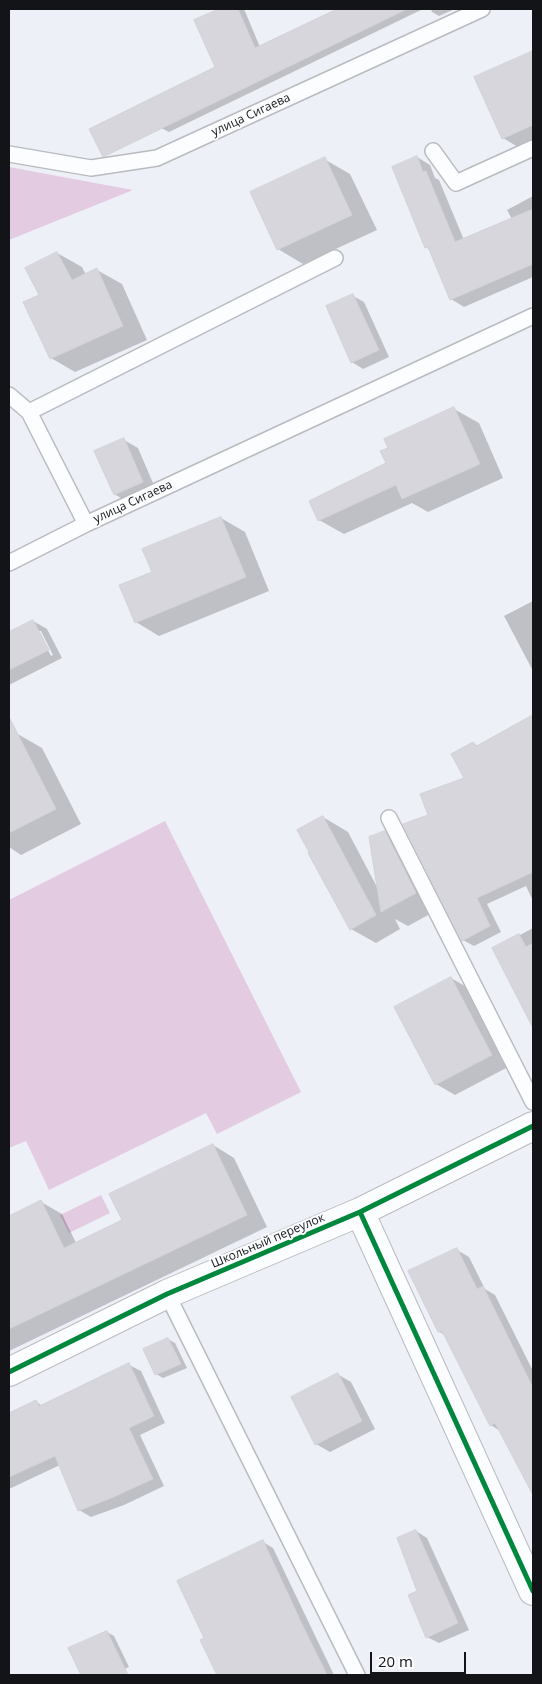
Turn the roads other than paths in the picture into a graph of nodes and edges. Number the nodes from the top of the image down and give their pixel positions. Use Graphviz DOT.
graph roads {
  1 [pos="482,9"];
  2 [pos="533,148"];
  3 [pos="433,151"];
  4 [pos="9,154"];
  5 [pos="335,258"];
  6 [pos="533,316"];
  7 [pos="9,395"];
  8 [pos="29,412"];
  9 [pos="86,524"];
  10 [pos="9,563"];
  11 [pos="389,818"];
  12 [pos="533,1102"];
  13 [pos="533,1126"];
  14 [pos="360,1212"];
  15 [pos="167,1294"];
  16 [pos="9,1372"];
  17 [pos="533,1591"];
  18 [pos="357,1675"];
  1 -- 4 [label="lane, улица Сигаева"];
  2 -- 3 [label="lane"];
  5 -- 8 [label="lane"];
  6 -- 9 [label="lane, улица Сигаева"];
  7 -- 8 [label="lane, улица Сигаева"];
  8 -- 9 [label="lane, улица Сигаева"];
  9 -- 10 [label="lane, улица Сигаева"];
  11 -- 12 [label="lane"];
  13 -- 14 [label="street, Школьный переулок"];
  14 -- 15 [label="street, Школьный переулок"];
  14 -- 17 [label="street"];
  15 -- 16 [label="street, Школьный переулок"];
  15 -- 18 [label="lane"];
}
